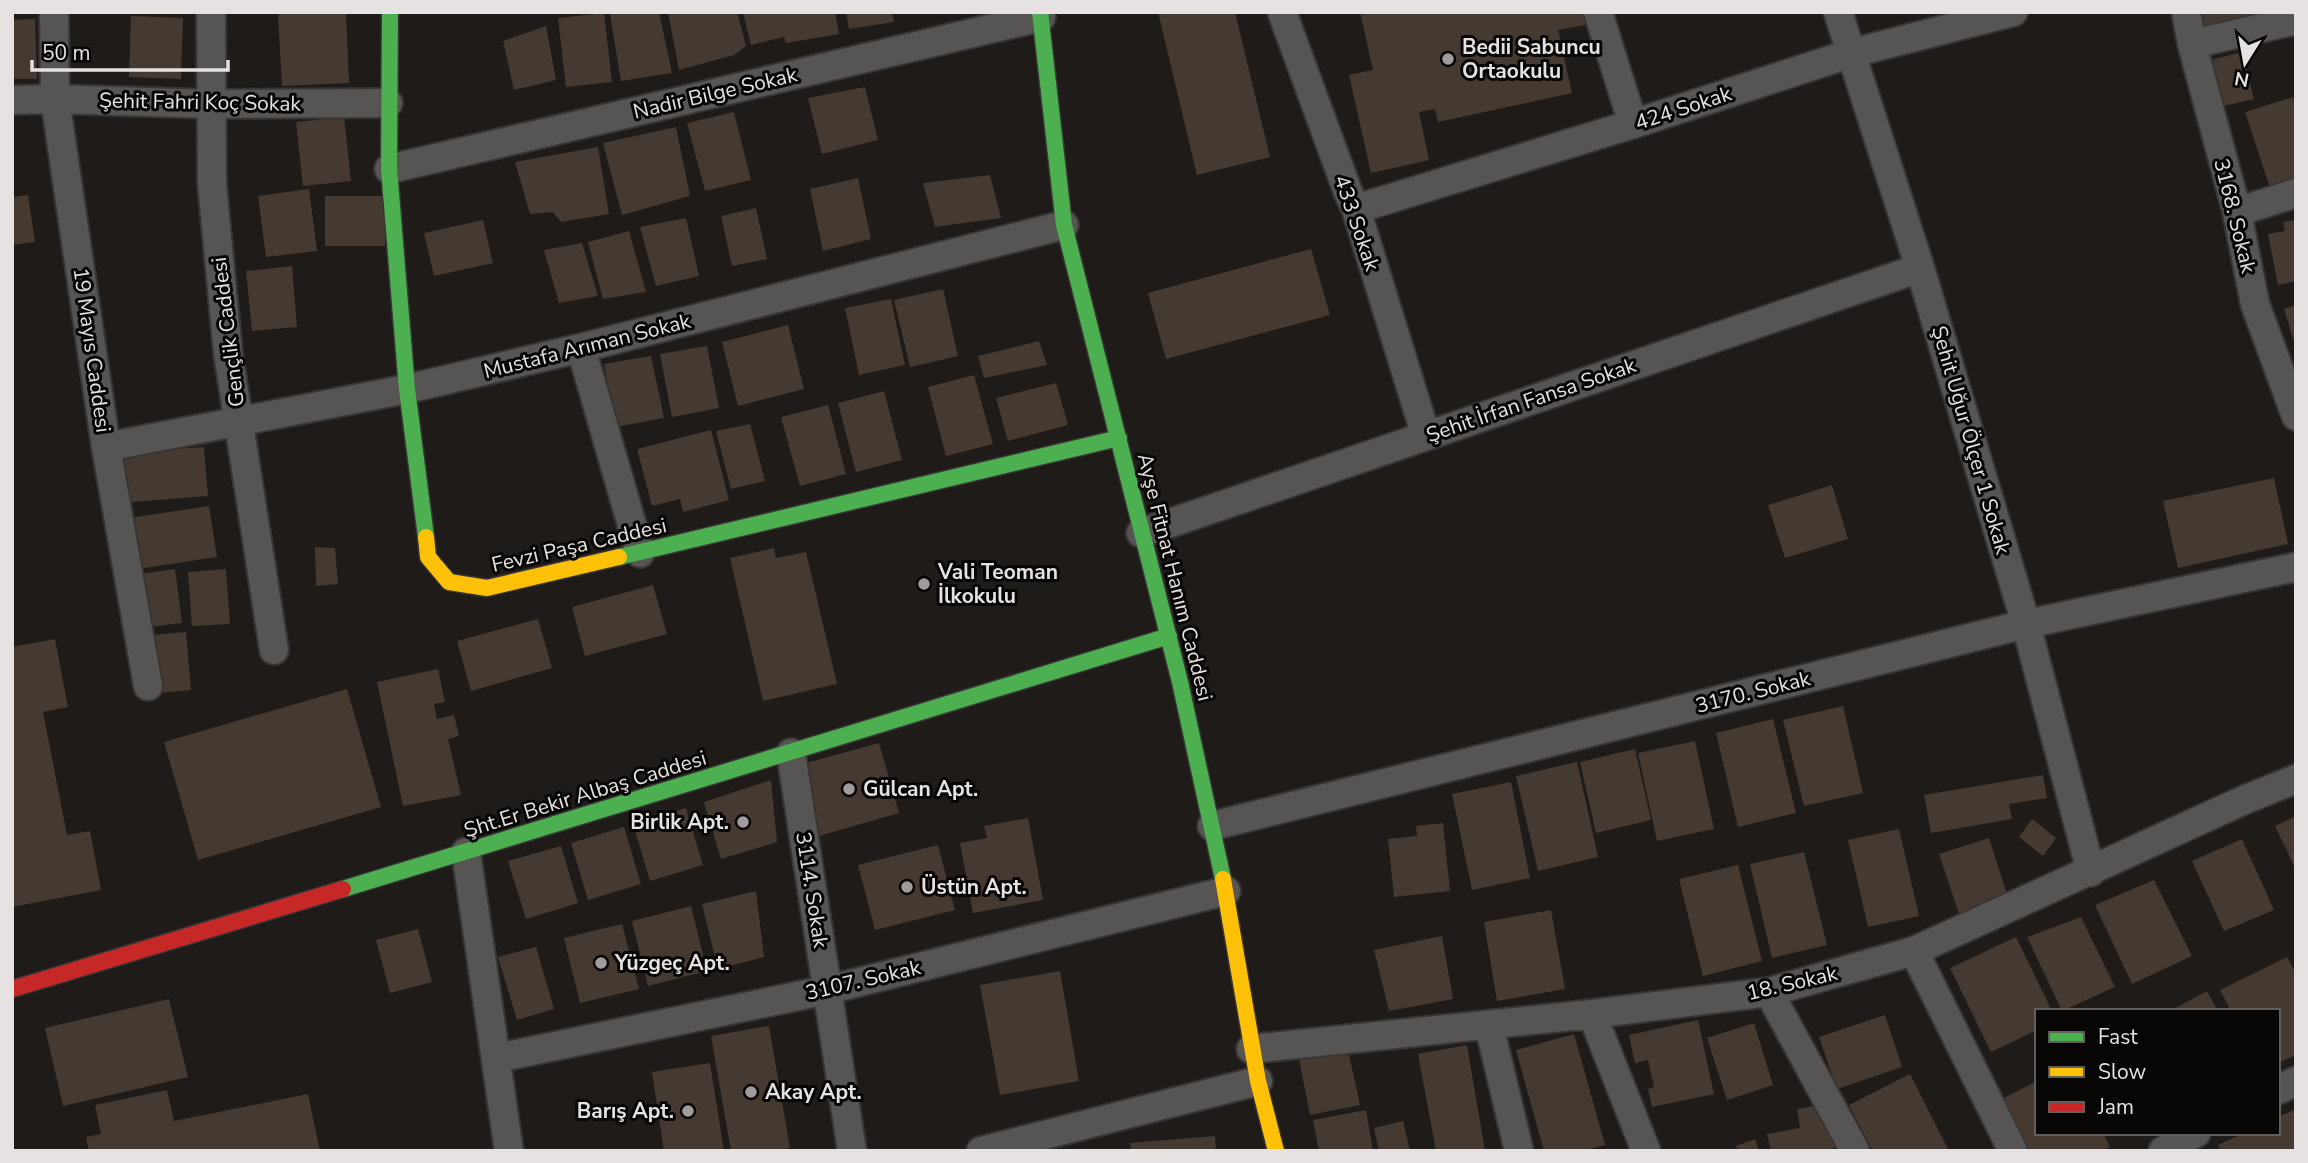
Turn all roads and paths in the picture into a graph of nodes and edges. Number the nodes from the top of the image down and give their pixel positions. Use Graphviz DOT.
graph roads {
  1 [pos="54,12"];
  2 [pos="211,12"];
  3 [pos="390,12"];
  4 [pos="1282,12"];
  5 [pos="1598,12"];
  6 [pos="1838,12"];
  7 [pos="2013,12"];
  8 [pos="2186,12"];
  9 [pos="1040,15"];
  10 [pos="2296,20"];
  11 [pos="2192,44"];
  12 [pos="1852,53"];
  13 [pos="55,99"];
  14 [pos="12,100"];
  15 [pos="388,103"];
  16 [pos="210,104"];
  17 [pos="1633,124"];
  18 [pos="389,169"];
  19 [pos="2296,193"];
  20 [pos="1356,209"];
  21 [pos="2237,212"];
  22 [pos="1064,225"];
  23 [pos="1920,268"];
  24 [pos="582,348"];
  25 [pos="407,390"];
  26 [pos="2295,413"];
  27 [pos="239,422"];
  28 [pos="1426,436"];
  29 [pos="1119,438"];
  30 [pos="106,447"];
  31 [pos="1141,533"];
  32 [pos="640,552"];
  33 [pos="2296,567"];
  34 [pos="2026,624"];
  35 [pos="1169,636"];
  36 [pos="274,650"];
  37 [pos="148,686"];
  38 [pos="791,753"];
  39 [pos="2296,779"];
  40 [pos="1212,826"];
  41 [pos="466,852"];
  42 [pos="2091,872"];
  43 [pos="1226,891"];
  44 [pos="1914,951"];
  45 [pos="12,989"];
  46 [pos="827,990"];
  47 [pos="1769,992"];
  48 [pos="1592,1014"];
  49 [pos="1489,1024"];
  50 [pos="1251,1049"];
  51 [pos="496,1058"];
  52 [pos="2296,1081"];
  53 [pos="1258,1082"];
  54 [pos="2280,1089"];
  55 [pos="2192,1135"];
  56 [pos="509,1151"];
  57 [pos="852,1151"];
  58 [pos="981,1151"];
  59 [pos="1276,1151"];
  60 [pos="1519,1151"];
  61 [pos="1646,1151"];
  62 [pos="1855,1151"];
  63 [pos="2013,1151"];
  64 [pos="2162,1151"];
  1 -- 13 [label="street, 19 Mayıs Caddesi"];
  2 -- 16 [label="street, Gençlik Caddesi"];
  3 -- 15 [label="street, Fevzi Paşa Caddesi"];
  4 -- 20 [label="street, 433 Sokak"];
  5 -- 17 [label="street"];
  6 -- 12 [label="street, Şehit Uğur Ölçer 1 Sokak"];
  7 -- 12 [label="street, 424 Sokak"];
  8 -- 11 [label="street, 3168. Sokak"];
  9 -- 18 [label="street, Nadir Bilge Sokak"];
  9 -- 22 [label="street, Ayşe Fitnat Hanım Caddesi"];
  10 -- 11 [label="street"];
  11 -- 21 [label="street, 3168. Sokak"];
  12 -- 17 [label="street, 424 Sokak"];
  12 -- 23 [label="street, Şehit Uğur Ölçer 1 Sokak"];
  13 -- 14 [label="street, Şehit Fahri Koç Sokak"];
  13 -- 16 [label="street, Şehit Fahri Koç Sokak"];
  13 -- 30 [label="street, 19 Mayıs Caddesi"];
  15 -- 16 [label="street, Şehit Fahri Koç Sokak"];
  15 -- 18 [label="street, Fevzi Paşa Caddesi"];
  16 -- 27 [label="street, Gençlik Caddesi"];
  17 -- 20 [label="street, 424 Sokak"];
  18 -- 25 [label="street, Fevzi Paşa Caddesi"];
  19 -- 21 [label="street"];
  20 -- 28 [label="street, 433 Sokak"];
  21 -- 26 [label="street, 3168. Sokak"];
  22 -- 24 [label="street, Mustafa Arıman Sokak"];
  22 -- 29 [label="street, Ayşe Fitnat Hanım Caddesi"];
  23 -- 28 [label="street, Şehit İrfan Fansa Sokak"];
  23 -- 34 [label="street, Şehit Uğur Ölçer 1 Sokak"];
  24 -- 25 [label="street, Mustafa Arıman Sokak"];
  24 -- 32 [label="street"];
  25 -- 27 [label="street, Mustafa Arıman Sokak"];
  25 -- 32 [label="street, Fevzi Paşa Caddesi"];
  27 -- 30 [label="street, Mustafa Arıman Sokak"];
  27 -- 36 [label="street, Gençlik Caddesi"];
  28 -- 31 [label="street, Şehit İrfan Fansa Sokak"];
  29 -- 31 [label="street, Ayşe Fitnat Hanım Caddesi"];
  29 -- 32 [label="street, Fevzi Paşa Caddesi"];
  30 -- 37 [label="street, 19 Mayıs Caddesi"];
  31 -- 35 [label="street, Ayşe Fitnat Hanım Caddesi"];
  33 -- 34 [label="street, 3170. Sokak"];
  34 -- 40 [label="street, 3170. Sokak"];
  34 -- 42 [label="street, Şehit Uğur Ölçer 1 Sokak"];
  35 -- 38 [label="street, Şht.Er Bekir Albaş Caddesi"];
  35 -- 40 [label="street, Ayşe Fitnat Hanım Caddesi"];
  38 -- 41 [label="street, Şht.Er Bekir Albaş Caddesi"];
  38 -- 46 [label="street, 3114. Sokak"];
  39 -- 42 [label="street, 18. Sokak"];
  40 -- 43 [label="street, Ayşe Fitnat Hanım Caddesi"];
  41 -- 45 [label="street, Şht.Er Bekir Albaş Caddesi"];
  41 -- 51 [label="street"];
  42 -- 44 [label="street, 18. Sokak"];
  43 -- 46 [label="street, 3107. Sokak"];
  43 -- 50 [label="street, Ayşe Fitnat Hanım Caddesi"];
  44 -- 47 [label="street, 18. Sokak"];
  44 -- 63 [label="street"];
  46 -- 51 [label="street, 3107. Sokak"];
  46 -- 57 [label="street, 3114. Sokak"];
  47 -- 48 [label="street, 18. Sokak"];
  47 -- 62 [label="street"];
  48 -- 49 [label="street, 18. Sokak"];
  48 -- 61 [label="street"];
  49 -- 50 [label="street, 18. Sokak"];
  49 -- 60 [label="street"];
  50 -- 53 [label="street, Ayşe Fitnat Hanım Caddesi"];
  51 -- 56 [label="street"];
  52 -- 54 [label="street"];
  53 -- 58 [label="street"];
  53 -- 59 [label="street, Ayşe Fitnat Hanım Caddesi"];
  55 -- 64 [label="street"];
}
